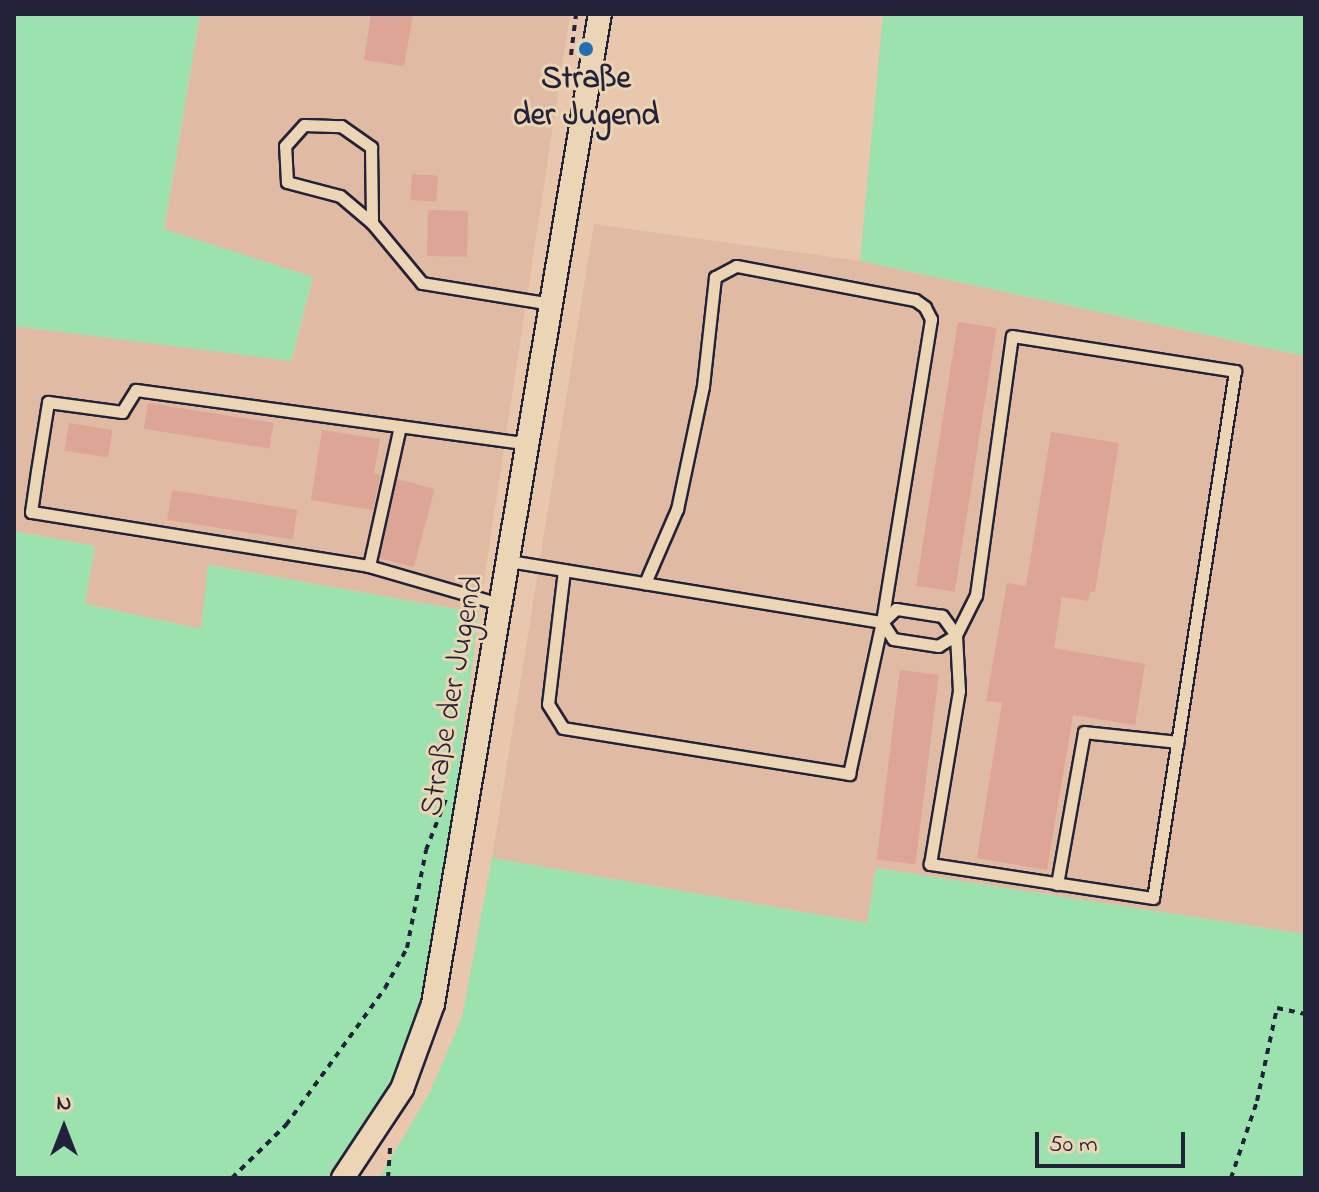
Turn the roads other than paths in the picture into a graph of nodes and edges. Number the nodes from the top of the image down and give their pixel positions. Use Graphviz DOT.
graph roads {
  1 [pos="600,14"];
  2 [pos="372,223"];
  3 [pos="552,304"];
  4 [pos="400,426"];
  5 [pos="528,444"];
  6 [pos="509,561"];
  7 [pos="369,566"];
  8 [pos="564,570"];
  9 [pos="645,583"];
  10 [pos="503,605"];
  11 [pos="882,622"];
  12 [pos="956,635"];
  13 [pos="1177,742"];
  14 [pos="1057,884"];
  15 [pos="343,1178"];
  1 -- 3 [label="street, Straße der Jugend"];
  2 -- 2 [label="lane"];
  2 -- 3 [label="lane"];
  3 -- 5 [label="street, Straße der Jugend"];
  4 -- 5 [label="lane"];
  4 -- 7 [label="lane"];
  4 -- 7 [label="lane"];
  5 -- 6 [label="street, Straße der Jugend"];
  6 -- 8 [label="lane"];
  6 -- 10 [label="street, Straße der Jugend"];
  7 -- 10 [label="lane"];
  8 -- 9 [label="lane"];
  8 -- 11 [label="lane"];
  9 -- 11 [label="lane"];
  9 -- 11 [label="lane"];
  10 -- 15 [label="street, Straße der Jugend"];
  11 -- 12 [label="lane"];
  11 -- 12 [label="lane"];
  12 -- 13 [label="lane"];
  12 -- 14 [label="lane"];
  13 -- 14 [label="lane"];
  13 -- 14 [label="lane"];
}
